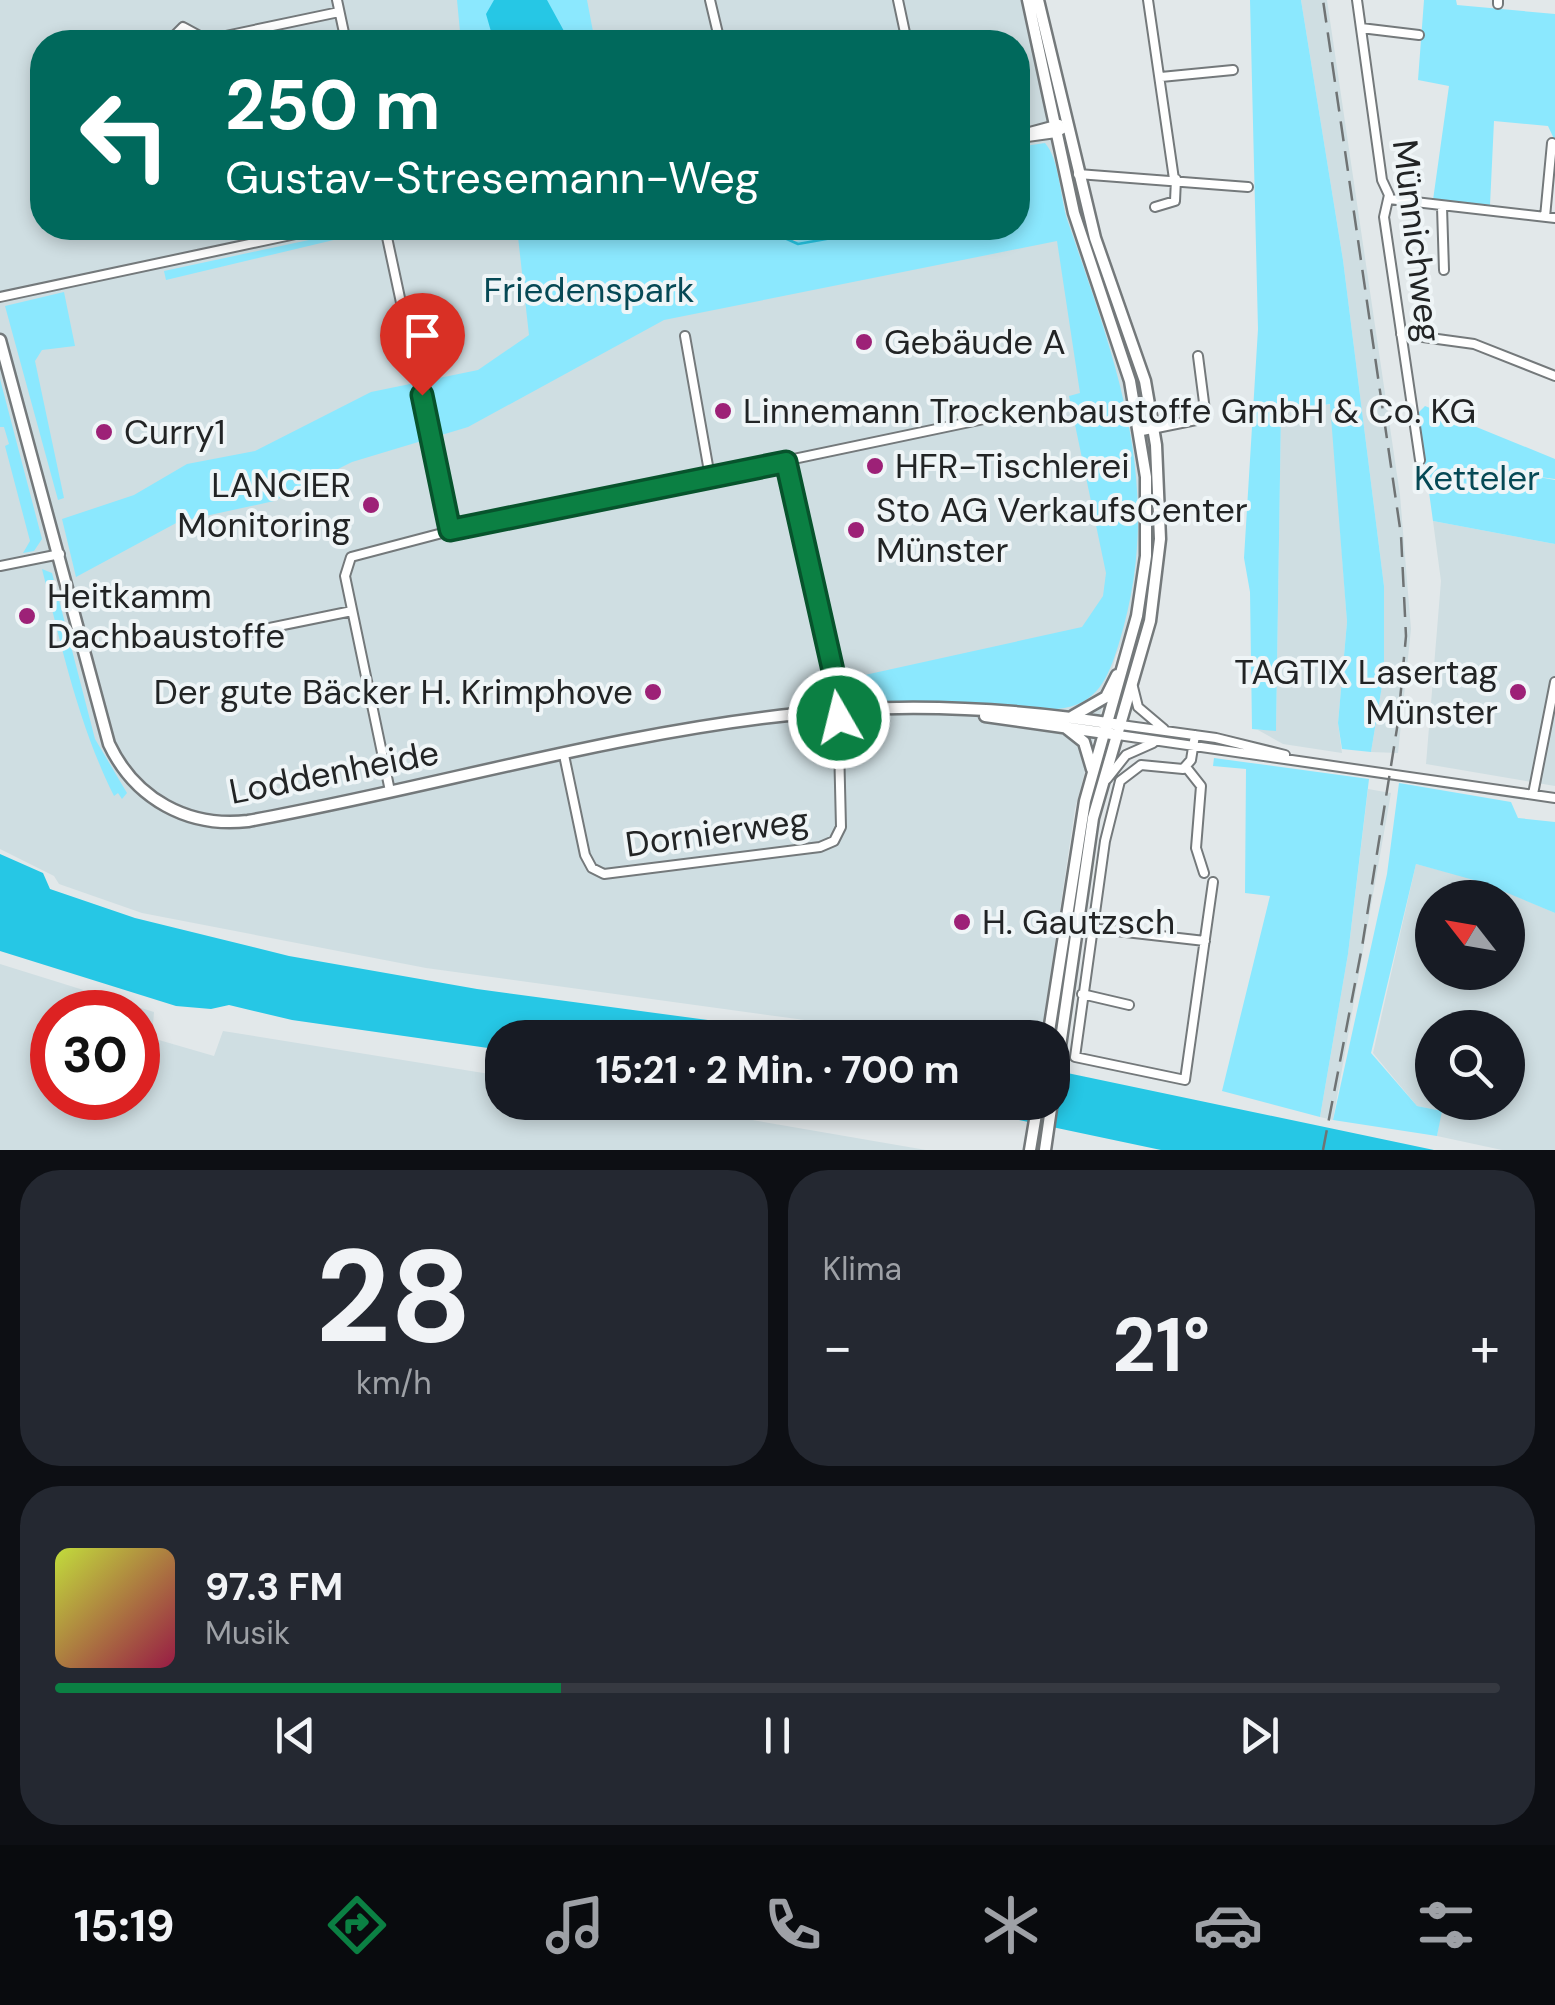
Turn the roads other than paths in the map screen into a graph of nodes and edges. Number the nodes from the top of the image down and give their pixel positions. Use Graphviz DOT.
graph roads {
  1 [pos="337,0"];
  2 [pos="710,0"];
  3 [pos="898,0"];
  4 [pos="1028,0"];
  5 [pos="1038,0"];
  6 [pos="1148,0"];
  7 [pos="1356,0"];
  8 [pos="340,12"];
  9 [pos="1361,28"];
  10 [pos="254,30"];
  11 [pos="344,30"];
  12 [pos="717,30"];
  13 [pos="904,30"];
  14 [pos="1419,36"];
  15 [pos="1233,70"];
  16 [pos="1161,77"];
  17 [pos="1068,126"];
  18 [pos="1055,128"];
  19 [pos="1030,133"];
  20 [pos="1552,143"];
  21 [pos="1078,174"];
  22 [pos="1175,179"];
  23 [pos="1248,187"];
  24 [pos="1388,200"];
  25 [pos="1155,207"];
  26 [pos="1442,207"];
  27 [pos="1544,217"];
  28 [pos="1555,218"];
  29 [pos="268,240"];
  30 [pos="388,240"];
  31 [pos="1444,270"];
  32 [pos="0,298"];
  33 [pos="1401,334"];
  34 [pos="685,336"];
  35 [pos="0,340"];
  36 [pos="1198,356"];
  37 [pos="1555,376"];
  38 [pos="1024,420"];
  39 [pos="1148,430"];
  40 [pos="1420,460"];
  41 [pos="786,462"];
  42 [pos="710,477"];
  43 [pos="450,530"];
  44 [pos="60,554"];
  45 [pos="0,566"];
  46 [pos="352,611"];
  47 [pos="210,640"];
  48 [pos="1132,640"];
  49 [pos="1134,682"];
  50 [pos="1555,682"];
  51 [pos="838,710"];
  52 [pos="1066,722"];
  53 [pos="1113,729"];
  54 [pos="1168,732"];
  55 [pos="1196,735"];
  56 [pos="1162,742"];
  57 [pos="1194,746"];
  58 [pos="564,755"];
  59 [pos="1289,757"];
  60 [pos="1186,767"];
  61 [pos="1091,780"];
  62 [pos="390,791"];
  63 [pos="1100,792"];
  64 [pos="1534,794"];
  65 [pos="1555,798"];
  66 [pos="1204,873"];
  67 [pos="1214,882"];
  68 [pos="1090,928"];
  69 [pos="1205,941"];
  70 [pos="1082,994"];
  71 [pos="1130,1005"];
  72 [pos="1051,1020"];
  73 [pos="1035,1120"];
  74 [pos="1030,1150"];
  75 [pos="1045,1150"];
  1 -- 8 [label="street"];
  2 -- 12 [label="street"];
  3 -- 13 [label="street"];
  4 -- 18 [label="main road"];
  5 -- 17 [label="main road"];
  6 -- 16 [label="street"];
  7 -- 9 [label="street, Münnichweg"];
  8 -- 10 [label="street"];
  8 -- 11 [label="street"];
  9 -- 14 [label="street"];
  9 -- 24 [label="street, Münnichweg"];
  15 -- 16 [label="street"];
  16 -- 22 [label="street"];
  17 -- 18 [label="street"];
  17 -- 21 [label="main road"];
  18 -- 19 [label="street"];
  18 -- 39 [label="main road"];
  20 -- 27 [label="street"];
  21 -- 22 [label="street"];
  21 -- 39 [label="main road"];
  22 -- 23 [label="street"];
  22 -- 25 [label="street"];
  24 -- 26 [label="street"];
  24 -- 33 [label="street, Münnichweg"];
  26 -- 27 [label="street"];
  26 -- 31 [label="street"];
  27 -- 28 [label="street"];
  29 -- 32 [label="street"];
  30 -- 43 [label="street"];
  33 -- 37 [label="street"];
  33 -- 40 [label="street, Münnichweg"];
  34 -- 42 [label="street"];
  35 -- 44 [label="main road, Loddenheide"];
  36 -- 39 [label="street"];
  38 -- 41 [label="street"];
  39 -- 48 [label="main road"];
  39 -- 49 [label="main road"];
  41 -- 42 [label="street"];
  41 -- 51 [label="street"];
  42 -- 43 [label="street"];
  43 -- 46 [label="street"];
  44 -- 45 [label="street"];
  44 -- 62 [label="main road, Loddenheide"];
  46 -- 47 [label="street"];
  46 -- 62 [label="street"];
  48 -- 52 [label="main road"];
  48 -- 53 [label="main road"];
  49 -- 53 [label="main road"];
  49 -- 54 [label="street"];
  50 -- 64 [label="street"];
  51 -- 52 [label="main road, Loddenheide"];
  51 -- 58 [label="main road, Loddenheide"];
  51 -- 58 [label="street, Dornierweg"];
  52 -- 53 [label="main road, Loddenheide"];
  52 -- 61 [label="main road"];
  53 -- 54 [label="street"];
  53 -- 56 [label="street"];
  53 -- 61 [label="main road"];
  53 -- 63 [label="main road"];
  54 -- 55 [label="street"];
  55 -- 57 [label="street"];
  55 -- 59 [label="street"];
  56 -- 57 [label="street"];
  56 -- 63 [label="street"];
  57 -- 59 [label="street"];
  57 -- 60 [label="street"];
  58 -- 62 [label="main road, Loddenheide"];
  59 -- 64 [label="street"];
  60 -- 66 [label="street"];
  60 -- 68 [label="street"];
  61 -- 72 [label="main road"];
  63 -- 75 [label="main road"];
  64 -- 65 [label="street"];
  67 -- 69 [label="street"];
  68 -- 69 [label="street"];
  68 -- 70 [label="street"];
  69 -- 70 [label="street"];
  70 -- 71 [label="street"];
  73 -- 74 [label="main road"];
}
